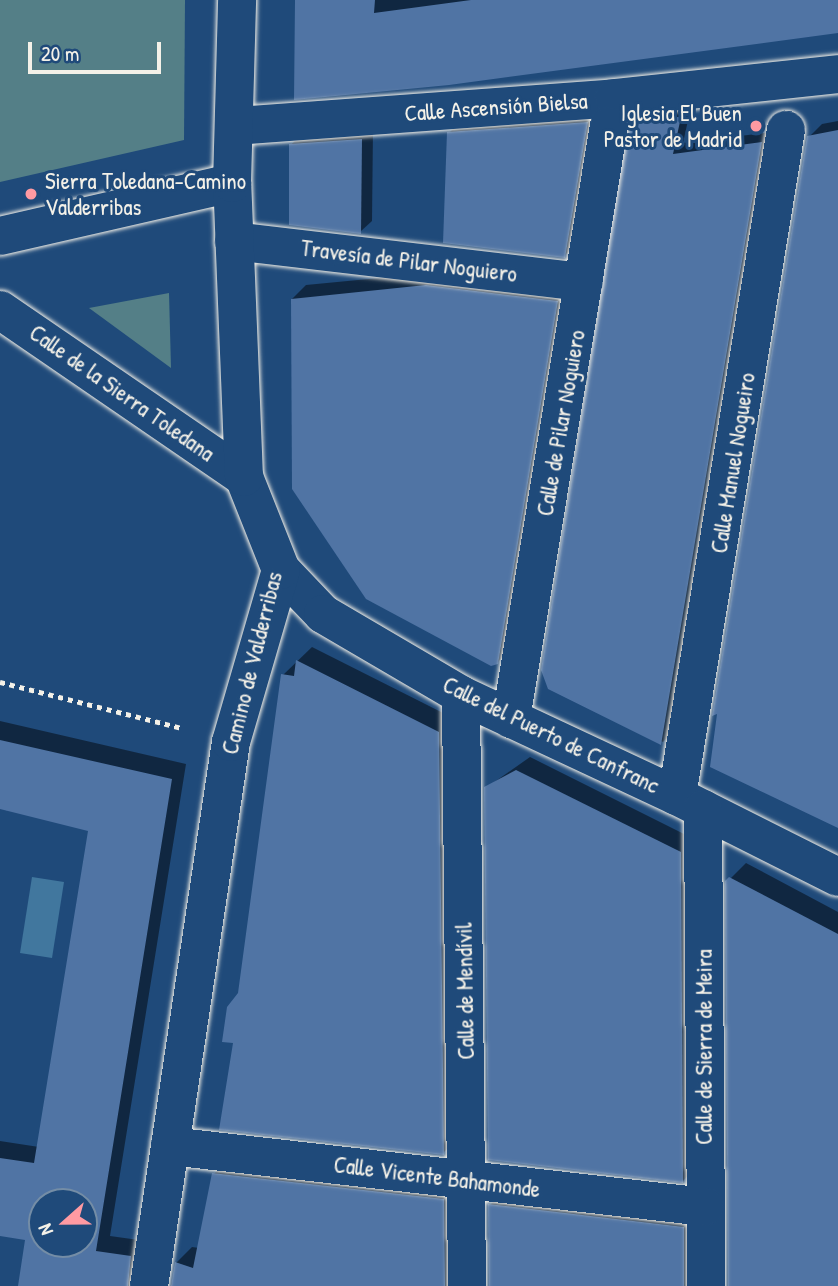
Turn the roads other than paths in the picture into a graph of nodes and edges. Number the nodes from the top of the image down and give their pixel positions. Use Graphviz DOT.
graph roads {
  1 [pos="237,0"];
  2 [pos="838,74"];
  3 [pos="236,126"];
  4 [pos="609,126"];
  5 [pos="786,130"];
  6 [pos="232,183"];
  7 [pos="0,236"];
  8 [pos="233,241"];
  9 [pos="584,282"];
  10 [pos="0,310"];
  11 [pos="244,477"];
  12 [pos="281,570"];
  13 [pos="461,695"];
  14 [pos="511,719"];
  15 [pos="690,802"];
  16 [pos="838,877"];
  17 [pos="170,1146"];
  18 [pos="468,1181"];
  19 [pos="705,1207"];
  20 [pos="149,1286"];
  21 [pos="467,1286"];
  22 [pos="706,1286"];
  1 -- 3 [label="street, Camino de Valderribas"];
  2 -- 3 [label="street, Calle Ascensión Bielsa"];
  3 -- 6 [label="street, Camino de Valderribas"];
  4 -- 9 [label="street, Calle de Pilar Noguiero"];
  5 -- 15 [label="street, Calle Manuel Nogueiro"];
  6 -- 7 [label="street"];
  6 -- 8 [label="street, Camino de Valderribas"];
  8 -- 9 [label="street, Travesía de Pilar Noguiero"];
  8 -- 11 [label="street, Camino de Valderribas"];
  9 -- 14 [label="street, Calle de Pilar Noguiero"];
  10 -- 11 [label="street, Calle de la Sierra Toledana"];
  11 -- 12 [label="street, Camino de Valderribas"];
  12 -- 13 [label="street, Calle del Puerto de Canfranc"];
  12 -- 17 [label="street, Camino de Valderribas"];
  13 -- 14 [label="street, Calle del Puerto de Canfranc"];
  13 -- 18 [label="street, Calle de Mendívil"];
  14 -- 15 [label="street, Calle del Puerto de Canfranc"];
  15 -- 16 [label="street, Calle del Puerto de Canfranc"];
  15 -- 19 [label="street, Calle de Sierra de Meira"];
  17 -- 18 [label="street, Calle Vicente Bahamonde"];
  17 -- 20 [label="street, Camino de Valderribas"];
  18 -- 19 [label="street, Calle Vicente Bahamonde"];
  18 -- 21 [label="street, Calle de Mendívil"];
  19 -- 22 [label="street, Calle de Sierra de Meira"];
}
